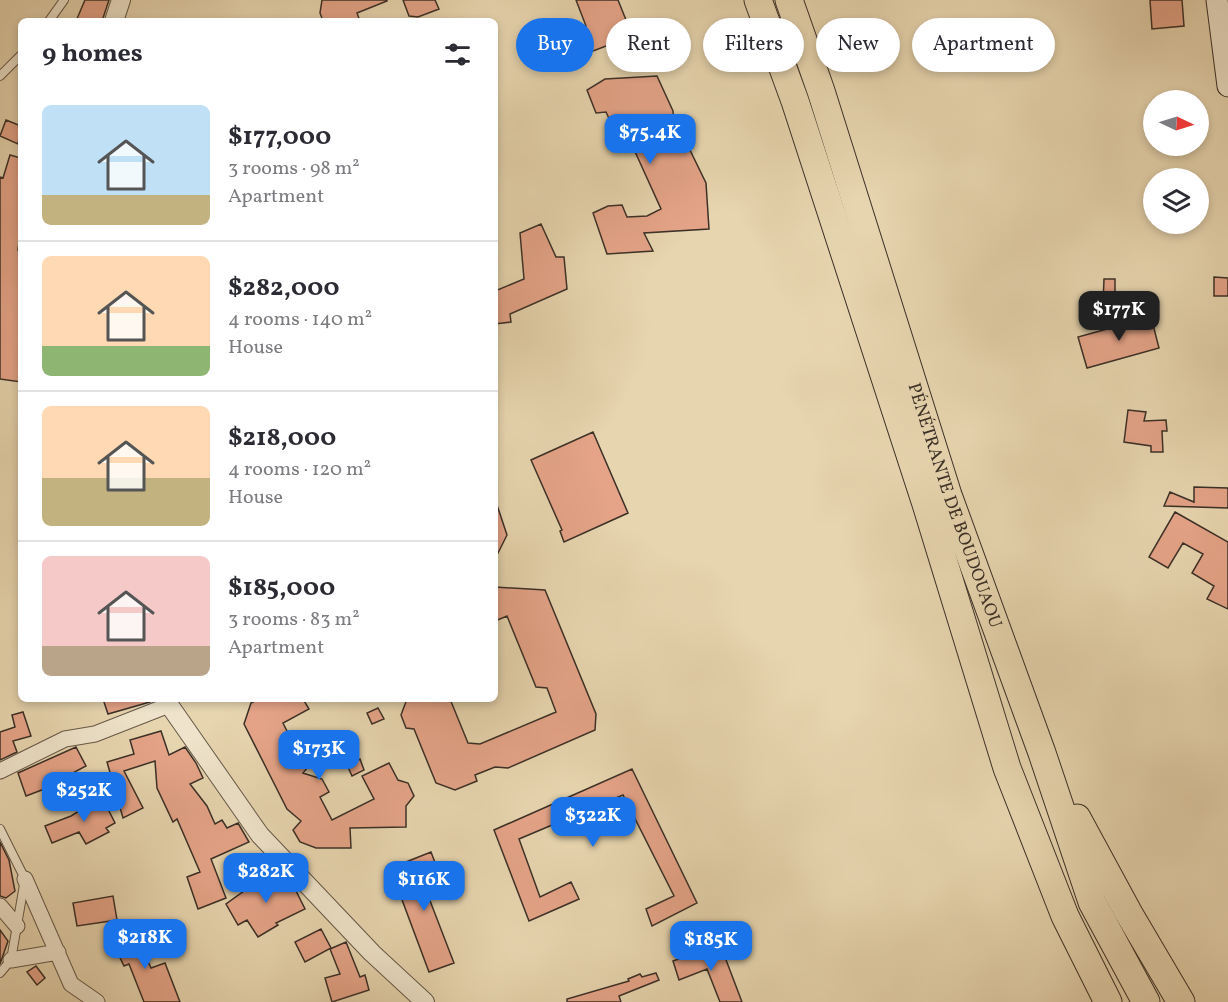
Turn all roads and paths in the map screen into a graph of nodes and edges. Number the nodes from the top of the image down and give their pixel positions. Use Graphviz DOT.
graph roads {
  1 [pos="64,0"];
  2 [pos="121,0"];
  3 [pos="758,0"];
  4 [pos="789,0"];
  5 [pos="1217,0"];
  6 [pos="51,18"];
  7 [pos="115,18"];
  8 [pos="18,58"];
  9 [pos="0,76"];
  10 [pos="1228,86"];
  11 [pos="854,244"];
  12 [pos="167,702"];
  13 [pos="1042,753"];
  14 [pos="0,771"];
  15 [pos="0,829"];
  16 [pos="26,879"];
  17 [pos="0,906"];
  18 [pos="17,926"];
  19 [pos="58,952"];
  20 [pos="11,960"];
  21 [pos="0,973"];
  22 [pos="1107,999"];
  23 [pos="97,1002"];
  24 [pos="425,1002"];
  25 [pos="1146,1002"];
  26 [pos="1181,1002"];
  1 -- 6 [label="lane"];
  2 -- 7 [label="street"];
  3 -- 11 [label="highway, PÉNÉTRANTE DE BOUDOUAOU"];
  4 -- 11 [label="highway, PÉNÉTRANTE DE BOUDOUAOU"];
  5 -- 10 [label="main road"];
  8 -- 9 [label="lane"];
  11 -- 13 [label="highway, PÉNÉTRANTE DE BOUDOUAOU"];
  11 -- 22 [label="highway, PÉNÉTRANTE DE BOUDOUAOU"];
  12 -- 14 [label="street"];
  12 -- 24 [label="street"];
  13 -- 25 [label="highway, PÉNÉTRANTE DE BOUDOUAOU"];
  13 -- 26 [label="highway"];
  15 -- 16 [label="lane"];
  16 -- 18 [label="lane"];
  16 -- 19 [label="street"];
  17 -- 18 [label="street"];
  18 -- 20 [label="lane"];
  19 -- 20 [label="street"];
  19 -- 23 [label="street"];
  20 -- 21 [label="lane"];
}
